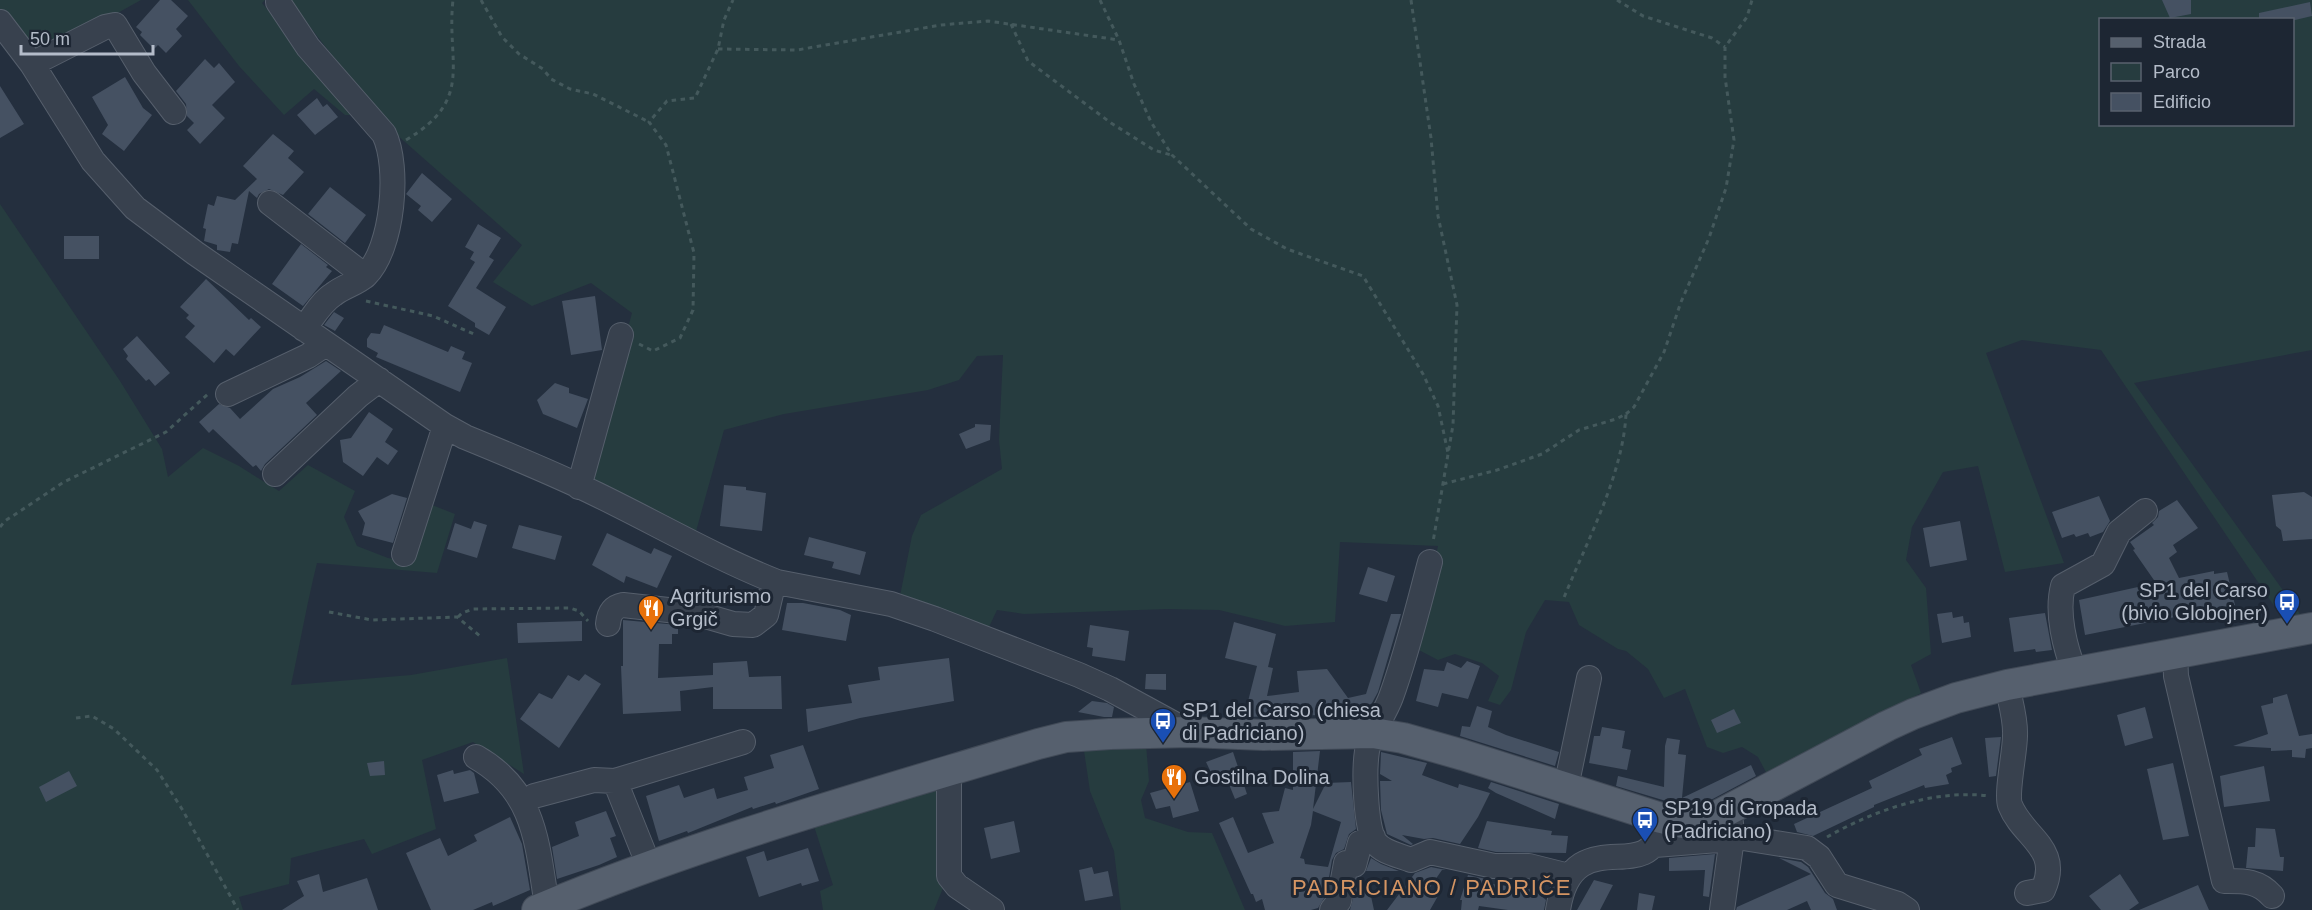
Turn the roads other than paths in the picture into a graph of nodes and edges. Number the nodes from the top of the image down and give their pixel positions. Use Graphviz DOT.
graph roads {
  1 [pos="278,2"];
  2 [pos="0,22"];
  3 [pos="32,64"];
  4 [pos="174,112"];
  5 [pos="270,203"];
  6 [pos="365,276"];
  7 [pos="304,329"];
  8 [pos="621,335"];
  9 [pos="326,344"];
  10 [pos="379,380"];
  11 [pos="220,393"];
  12 [pos="445,426"];
  13 [pos="275,474"];
  14 [pos="579,486"];
  15 [pos="2145,512"];
  16 [pos="404,554"];
  17 [pos="1430,561"];
  18 [pos="774,581"];
  19 [pos="599,623"];
  20 [pos="745,626"];
  21 [pos="2312,628"];
  22 [pos="719,632"];
  23 [pos="2175,653"];
  24 [pos="2075,673"];
  25 [pos="1589,678"];
  26 [pos="2007,685"];
  27 [pos="1189,732"];
  28 [pos="1373,732"];
  29 [pos="743,742"];
  30 [pos="476,757"];
  31 [pos="949,771"];
  32 [pos="615,781"];
  33 [pos="1566,788"];
  34 [pos="534,796"];
  35 [pos="1731,824"];
  36 [pos="1658,832"];
  37 [pos="1373,837"];
  38 [pos="650,866"];
  39 [pos="1569,876"];
  40 [pos="2027,893"];
  41 [pos="2272,896"];
  42 [pos="542,908"];
  43 [pos="992,910"];
  44 [pos="1332,910"];
  45 [pos="1558,910"];
  46 [pos="1722,910"];
  47 [pos="1907,910"];
  1 -- 6 [label="street"];
  2 -- 3 [label="street"];
  3 -- 4 [label="street"];
  3 -- 7 [label="street"];
  5 -- 6 [label="street"];
  6 -- 7 [label="street"];
  7 -- 9 [label="street"];
  8 -- 14 [label="street"];
  9 -- 10 [label="street"];
  9 -- 11 [label="street"];
  10 -- 12 [label="street"];
  10 -- 13 [label="street"];
  12 -- 14 [label="street"];
  12 -- 16 [label="street"];
  14 -- 18 [label="street"];
  15 -- 24 [label="street"];
  17 -- 28 [label="street"];
  18 -- 20 [label="street"];
  18 -- 27 [label="street"];
  19 -- 20 [label="street"];
  20 -- 22 [label="street"];
  21 -- 23 [label="main road"];
  23 -- 24 [label="main road"];
  23 -- 41 [label="street"];
  24 -- 26 [label="main road"];
  25 -- 33 [label="street"];
  26 -- 35 [label="main road"];
  26 -- 40 [label="street"];
  27 -- 28 [label="main road"];
  27 -- 31 [label="main road"];
  28 -- 33 [label="main road"];
  28 -- 37 [label="street"];
  29 -- 32 [label="street"];
  30 -- 42 [label="street"];
  31 -- 38 [label="main road"];
  31 -- 43 [label="street"];
  32 -- 34 [label="street"];
  32 -- 38 [label="street"];
  33 -- 36 [label="main road"];
  35 -- 36 [label="main road"];
  35 -- 46 [label="street"];
  35 -- 47 [label="street"];
  36 -- 39 [label="street"];
  37 -- 39 [label="street"];
  37 -- 44 [label="street"];
  38 -- 42 [label="main road"];
  39 -- 45 [label="street"];
}
